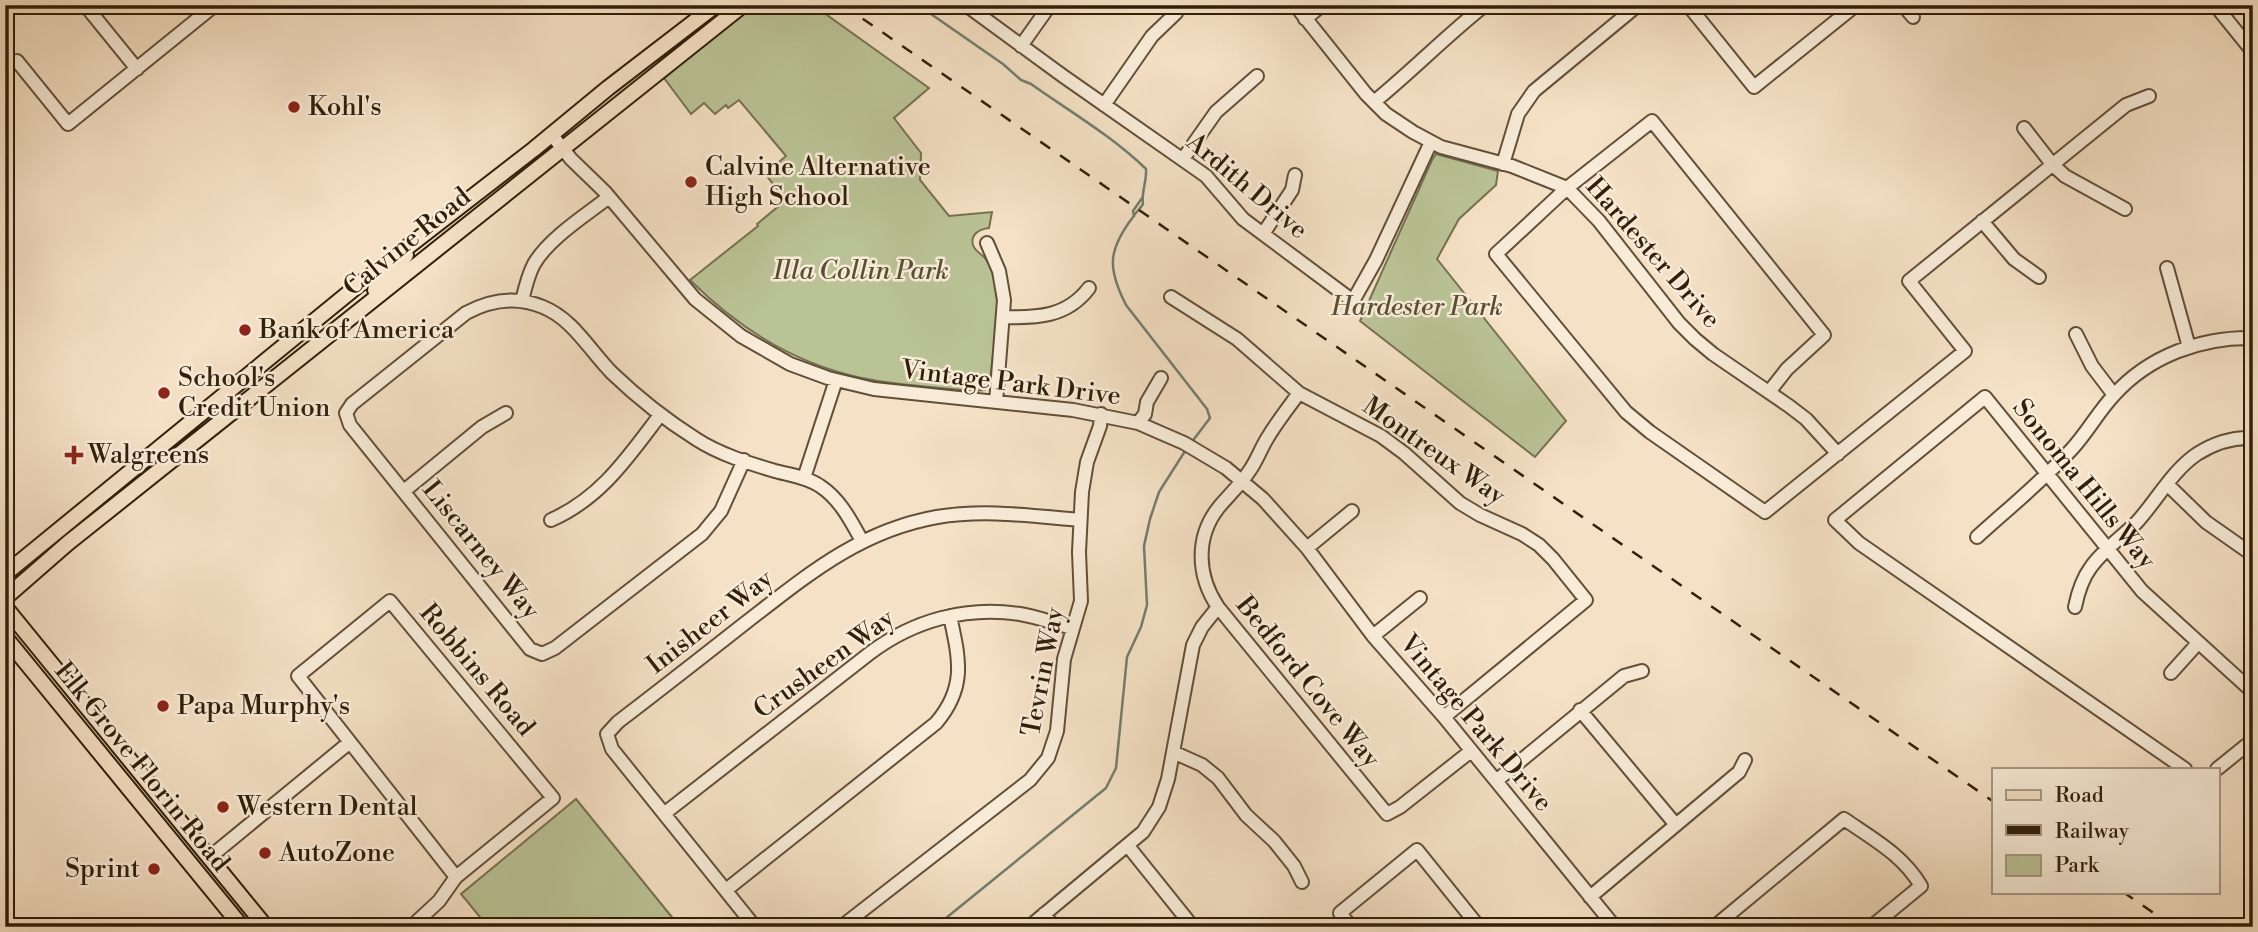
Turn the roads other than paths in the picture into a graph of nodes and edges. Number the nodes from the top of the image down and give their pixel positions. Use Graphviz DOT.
graph roads {
  1 [pos="85,5"];
  2 [pos="215,5"];
  3 [pos="716,5"];
  4 [pos="743,5"];
  5 [pos="966,5"];
  6 [pos="1050,5"];
  7 [pos="1170,5"];
  8 [pos="1294,5"];
  9 [pos="1322,5"];
  10 [pos="1485,5"];
  11 [pos="1638,5"];
  12 [pos="1688,5"];
  13 [pos="1856,5"];
  14 [pos="1903,5"];
  15 [pos="2215,5"];
  16 [pos="1913,17"];
  17 [pos="1306,19"];
  18 [pos="1021,46"];
  19 [pos="2253,52"];
  20 [pos="17,61"];
  21 [pos="137,69"];
  22 [pos="1257,76"];
  23 [pos="2149,96"];
  24 [pos="1374,102"];
  25 [pos="1104,104"];
  26 [pos="2024,128"];
  27 [pos="551,134"];
  28 [pos="1431,142"];
  29 [pos="563,149"];
  30 [pos="1183,159"];
  31 [pos="1503,164"];
  32 [pos="2052,164"];
  33 [pos="1295,175"];
  34 [pos="1567,188"];
  35 [pos="609,197"];
  36 [pos="2125,209"];
  37 [pos="1982,221"];
  38 [pos="1263,234"];
  39 [pos="413,242"];
  40 [pos="987,243"];
  41 [pos="2167,268"];
  42 [pos="2039,277"];
  43 [pos="356,287"];
  44 [pos="1089,288"];
  45 [pos="1171,297"];
  46 [pos="372,301"];
  47 [pos="522,301"];
  48 [pos="1004,317"];
  49 [pos="2076,334"];
  50 [pos="2253,338"];
  51 [pos="322,341"];
  52 [pos="2189,347"];
  53 [pos="1161,378"];
  54 [pos="836,380"];
  55 [pos="232,389"];
  56 [pos="1769,392"];
  57 [pos="1299,393"];
  58 [pos="2114,395"];
  59 [pos="996,402"];
  60 [pos="506,413"];
  61 [pos="1101,414"];
  62 [pos="660,415"];
  63 [pos="1138,423"];
  64 [pos="2253,438"];
  65 [pos="193,444"];
  66 [pos="1838,454"];
  67 [pos="744,460"];
  68 [pos="2046,474"];
  69 [pos="804,478"];
  70 [pos="1243,481"];
  71 [pos="2168,485"];
  72 [pos="404,491"];
  73 [pos="1352,511"];
  74 [pos="551,520"];
  75 [pos="1080,520"];
  76 [pos="1977,537"];
  77 [pos="862,541"];
  78 [pos="1307,548"];
  79 [pos="2108,549"];
  80 [pos="2253,555"];
  81 [pos="5,574"];
  82 [pos="5,598"];
  83 [pos="1420,598"];
  84 [pos="5,607"];
  85 [pos="1218,607"];
  86 [pos="2075,607"];
  87 [pos="950,616"];
  88 [pos="1073,628"];
  89 [pos="1373,636"];
  90 [pos="5,637"];
  91 [pos="2198,643"];
  92 [pos="1642,671"];
  93 [pos="2171,673"];
  94 [pos="2253,692"];
  95 [pos="1580,710"];
  96 [pos="1444,717"];
  97 [pos="2253,740"];
  98 [pos="350,742"];
  99 [pos="1471,751"];
  100 [pos="1173,752"];
  101 [pos="1745,760"];
  102 [pos="109,765"];
  103 [pos="2184,768"];
  104 [pos="2218,768"];
  105 [pos="145,781"];
  106 [pos="1496,781"];
  107 [pos="665,813"];
  108 [pos="1675,825"];
  109 [pos="1128,846"];
  110 [pos="210,857"];
  111 [pos="456,877"];
  112 [pos="1302,882"];
  113 [pos="726,890"];
  114 [pos="1590,897"];
  115 [pos="1044,914"];
  116 [pos="242,927"];
  117 [pos="266,927"];
  118 [pos="411,927"];
  119 [pos="755,927"];
  120 [pos="841,927"];
  121 [pos="1029,927"];
  122 [pos="1054,927"];
  123 [pos="1194,927"];
  124 [pos="1351,927"];
  125 [pos="1479,927"];
  126 [pos="1615,927"];
  127 [pos="1714,927"];
  128 [pos="1871,927"];
  1 -- 21 [label="street"];
  2 -- 21 [label="street"];
  3 -- 27 [label="main road, Calvine Road"];
  4 -- 29 [label="main road, Calvine Road"];
  5 -- 18 [label="street, Ardith Drive"];
  6 -- 18 [label="street"];
  7 -- 25 [label="street"];
  8 -- 17 [label="street, Hardester Drive"];
  9 -- 17 [label="street"];
  10 -- 24 [label="street"];
  11 -- 31 [label="street"];
  12 -- 13 [label="street"];
  14 -- 16 [label="street"];
  15 -- 19 [label="street"];
  17 -- 24 [label="street, Hardester Drive"];
  18 -- 25 [label="street, Ardith Drive"];
  20 -- 21 [label="street"];
  22 -- 30 [label="street"];
  23 -- 32 [label="street"];
  24 -- 28 [label="street, Hardester Drive"];
  25 -- 30 [label="street, Ardith Drive"];
  26 -- 32 [label="street"];
  27 -- 29 [label="street, Vintage Park Drive"];
  27 -- 39 [label="main road, Calvine Road"];
  28 -- 31 [label="street, Hardester Drive"];
  28 -- 38 [label="street, Ardith Drive"];
  29 -- 35 [label="street, Vintage Park Drive"];
  29 -- 46 [label="main road, Calvine Road"];
  30 -- 38 [label="street, Ardith Drive"];
  31 -- 34 [label="street, Hardester Drive"];
  32 -- 36 [label="street"];
  32 -- 37 [label="street"];
  33 -- 38 [label="street"];
  34 -- 56 [label="street, Hardester Drive"];
  34 -- 56 [label="street"];
  34 -- 66 [label="street"];
  35 -- 47 [label="street"];
  35 -- 54 [label="street, Vintage Park Drive"];
  37 -- 42 [label="street"];
  37 -- 66 [label="street"];
  39 -- 43 [label="main road, Calvine Road"];
  39 -- 46 [label="main road"];
  40 -- 48 [label="street"];
  41 -- 52 [label="street"];
  43 -- 51 [label="main road"];
  43 -- 55 [label="main road, Calvine Road"];
  44 -- 48 [label="street"];
  45 -- 57 [label="street"];
  46 -- 51 [label="main road, Calvine Road"];
  47 -- 62 [label="street"];
  47 -- 72 [label="street, Liscarney Way"];
  48 -- 59 [label="street"];
  49 -- 58 [label="street"];
  50 -- 52 [label="street"];
  51 -- 65 [label="main road, Calvine Road"];
  52 -- 58 [label="street"];
  53 -- 63 [label="street"];
  54 -- 59 [label="street, Vintage Park Drive"];
  54 -- 69 [label="street"];
  55 -- 65 [label="main road"];
  55 -- 81 [label="main road, Calvine Road"];
  56 -- 66 [label="street, Hardester Drive"];
  57 -- 70 [label="street, Bedford Cove Way"];
  57 -- 96 [label="street, Montreux Way"];
  58 -- 68 [label="street"];
  59 -- 61 [label="street, Vintage Park Drive"];
  60 -- 72 [label="street"];
  61 -- 63 [label="street, Vintage Park Drive"];
  61 -- 75 [label="street, Tevrin Way"];
  62 -- 67 [label="street"];
  62 -- 74 [label="street"];
  63 -- 70 [label="street, Vintage Park Drive"];
  64 -- 71 [label="street"];
  65 -- 82 [label="main road, Calvine Road"];
  67 -- 69 [label="street"];
  67 -- 72 [label="street, Liscarney Way"];
  68 -- 76 [label="street"];
  68 -- 79 [label="street, Sonoma Hills Way"];
  68 -- 103 [label="street, Sonoma Hills Way"];
  69 -- 77 [label="street"];
  70 -- 78 [label="street, Vintage Park Drive"];
  70 -- 85 [label="street, Bedford Cove Way"];
  71 -- 79 [label="street"];
  71 -- 80 [label="street"];
  73 -- 78 [label="street"];
  75 -- 77 [label="street, Inisheer Way"];
  75 -- 88 [label="street, Tevrin Way"];
  77 -- 107 [label="street, Inisheer Way"];
  78 -- 89 [label="street, Vintage Park Drive"];
  79 -- 86 [label="street"];
  79 -- 91 [label="street, Sonoma Hills Way"];
  83 -- 89 [label="street"];
  84 -- 105 [label="main road, Elk Grove Florin Road"];
  85 -- 99 [label="street, Bedford Cove Way"];
  85 -- 100 [label="street"];
  87 -- 88 [label="street, Crusheen Way"];
  87 -- 107 [label="street, Crusheen Way"];
  87 -- 113 [label="street"];
  88 -- 120 [label="street, Tevrin Way"];
  89 -- 96 [label="street, Vintage Park Drive"];
  90 -- 102 [label="main road, Elk Grove Florin Road"];
  91 -- 93 [label="street"];
  91 -- 94 [label="street, Sonoma Hills Way"];
  92 -- 95 [label="street"];
  95 -- 106 [label="street"];
  95 -- 108 [label="street"];
  96 -- 99 [label="street, Vintage Park Drive"];
  97 -- 104 [label="street"];
  98 -- 110 [label="street"];
  98 -- 111 [label="street, Robbins Road"];
  98 -- 111 [label="street, Robbins Road"];
  99 -- 106 [label="street, Vintage Park Drive"];
  100 -- 109 [label="street"];
  100 -- 112 [label="street"];
  101 -- 108 [label="street"];
  102 -- 105 [label="main road"];
  102 -- 116 [label="main road, Elk Grove Florin Road"];
  105 -- 110 [label="main road, Elk Grove Florin Road"];
  106 -- 114 [label="street, Vintage Park Drive"];
  107 -- 113 [label="street, Inisheer Way"];
  108 -- 114 [label="street"];
  109 -- 115 [label="street"];
  109 -- 123 [label="street"];
  110 -- 117 [label="main road, Elk Grove Florin Road"];
  111 -- 118 [label="street, Robbins Road"];
  113 -- 119 [label="street, Inisheer Way"];
  114 -- 126 [label="street, Vintage Park Drive"];
  115 -- 121 [label="street"];
  115 -- 122 [label="street"];
  124 -- 125 [label="street"];
  127 -- 128 [label="street"];
}
